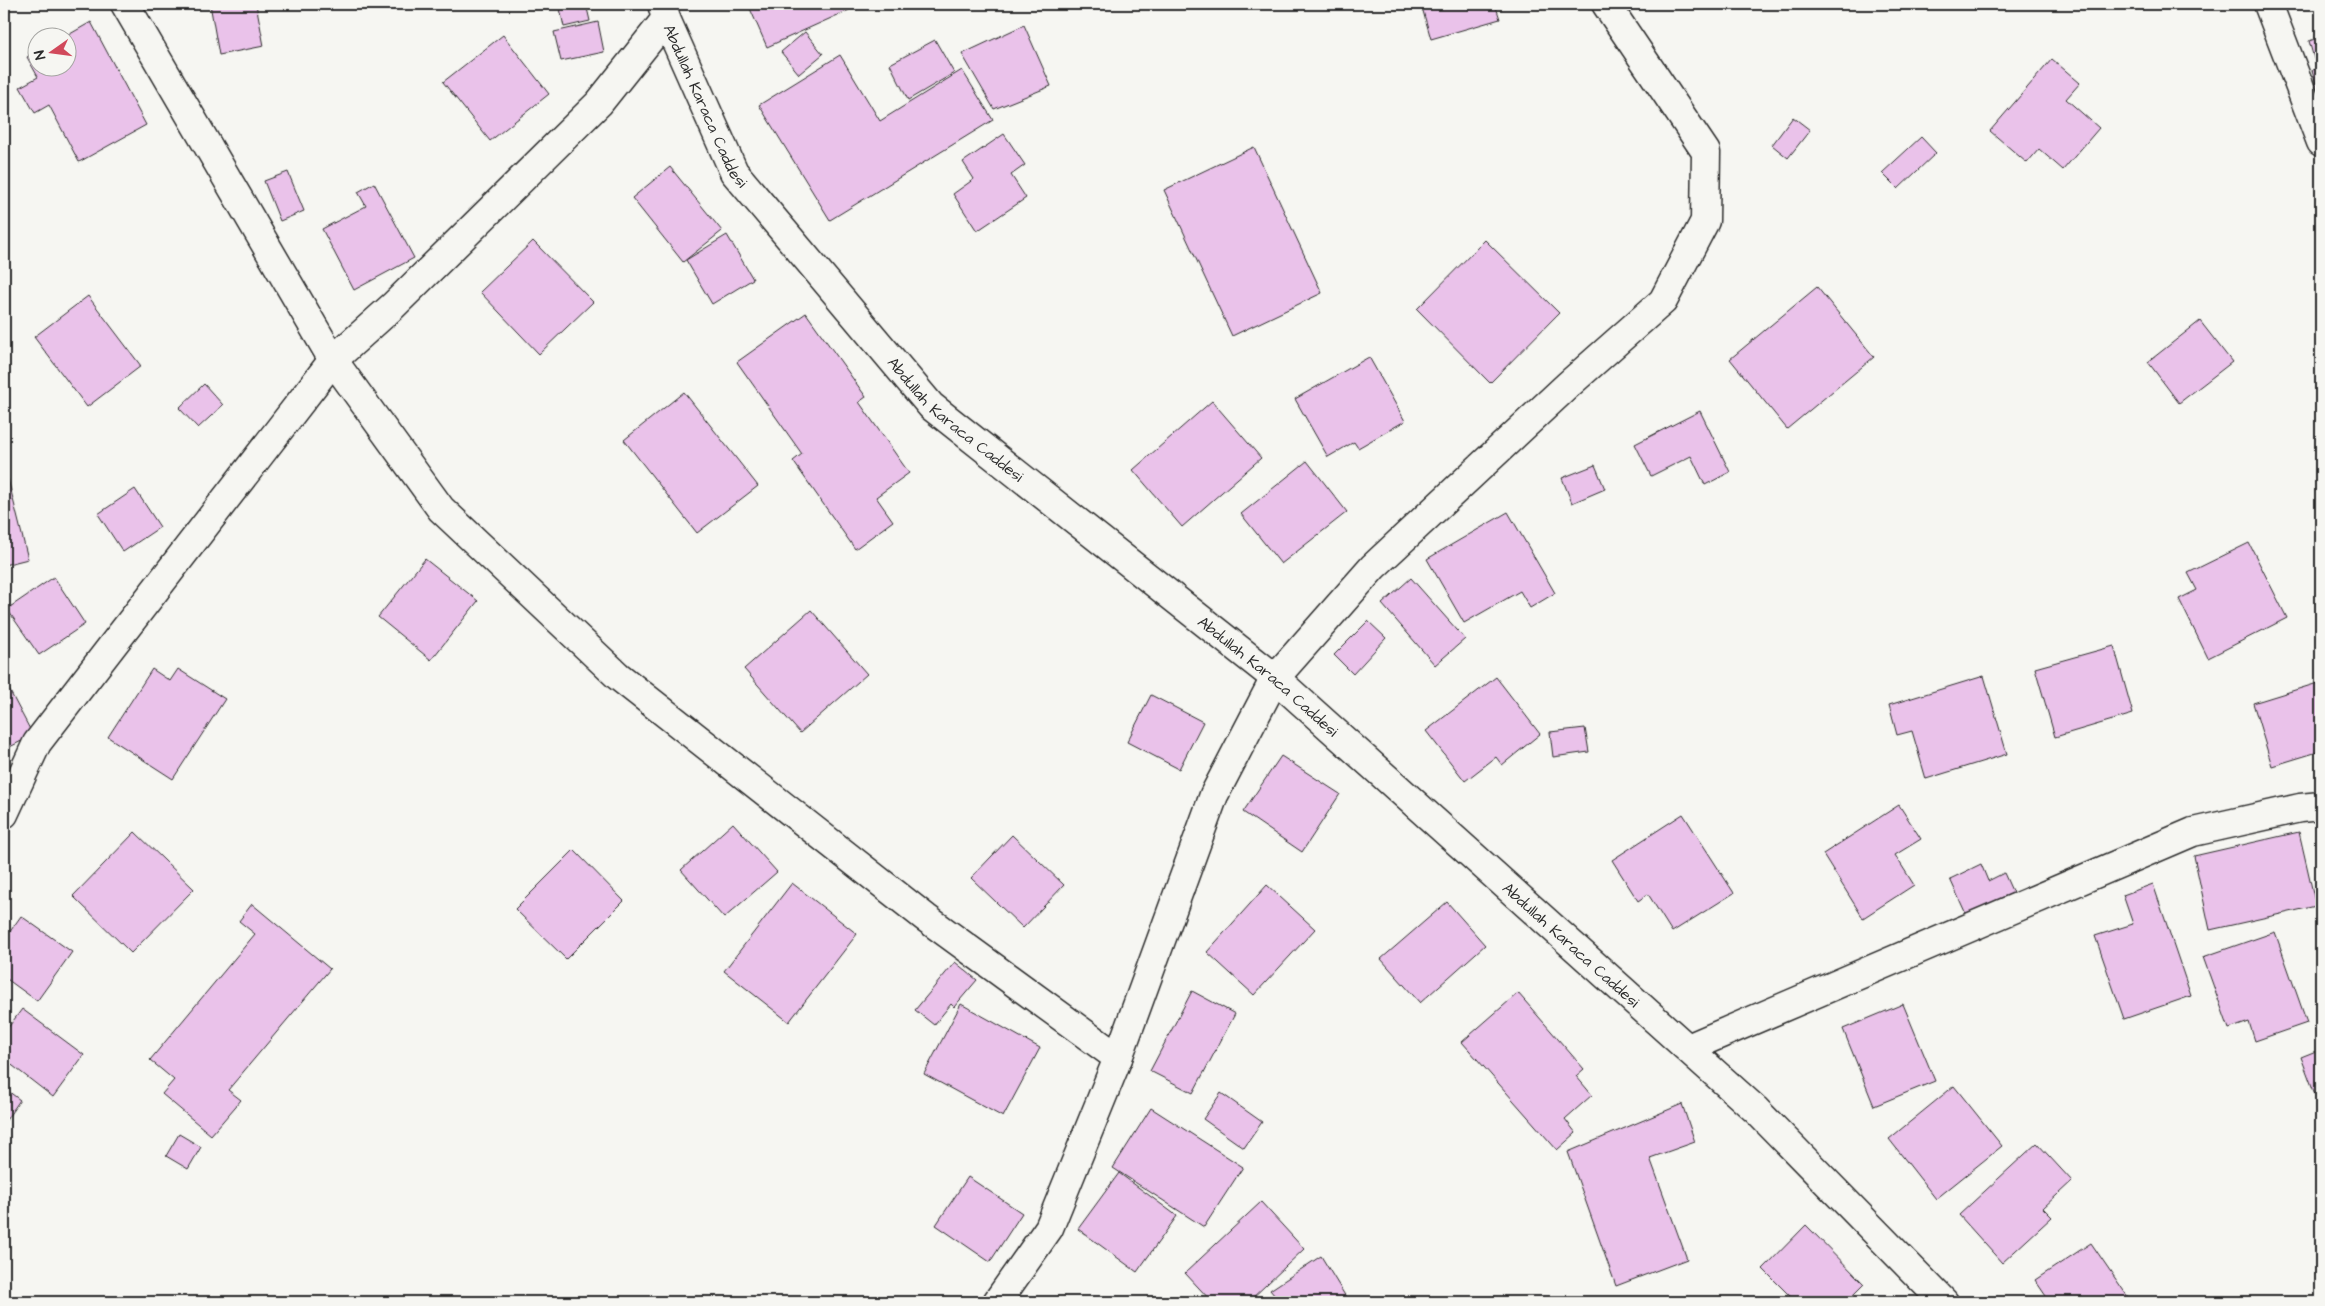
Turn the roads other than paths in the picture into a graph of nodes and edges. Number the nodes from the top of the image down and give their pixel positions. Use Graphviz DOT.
graph roads {
  1 [pos="124,4"];
  2 [pos="1606,4"];
  3 [pos="2268,4"];
  4 [pos="664,12"];
  5 [pos="2321,142"];
  6 [pos="333,360"];
  7 [pos="1275,678"];
  8 [pos="2321,806"];
  9 [pos="4,814"];
  10 [pos="1688,1048"];
  11 [pos="1118,1058"];
  12 [pos="997,1302"];
  13 [pos="1944,1302"];
  1 -- 6 [label="street"];
  2 -- 7 [label="street"];
  3 -- 5 [label="street"];
  4 -- 6 [label="street"];
  4 -- 7 [label="street, Abdullah Karaca Caddesi"];
  6 -- 9 [label="street"];
  6 -- 11 [label="street"];
  7 -- 10 [label="street, Abdullah Karaca Caddesi"];
  7 -- 11 [label="street"];
  8 -- 10 [label="street"];
  10 -- 13 [label="street, Abdullah Karaca Caddesi"];
  11 -- 12 [label="street"];
}
